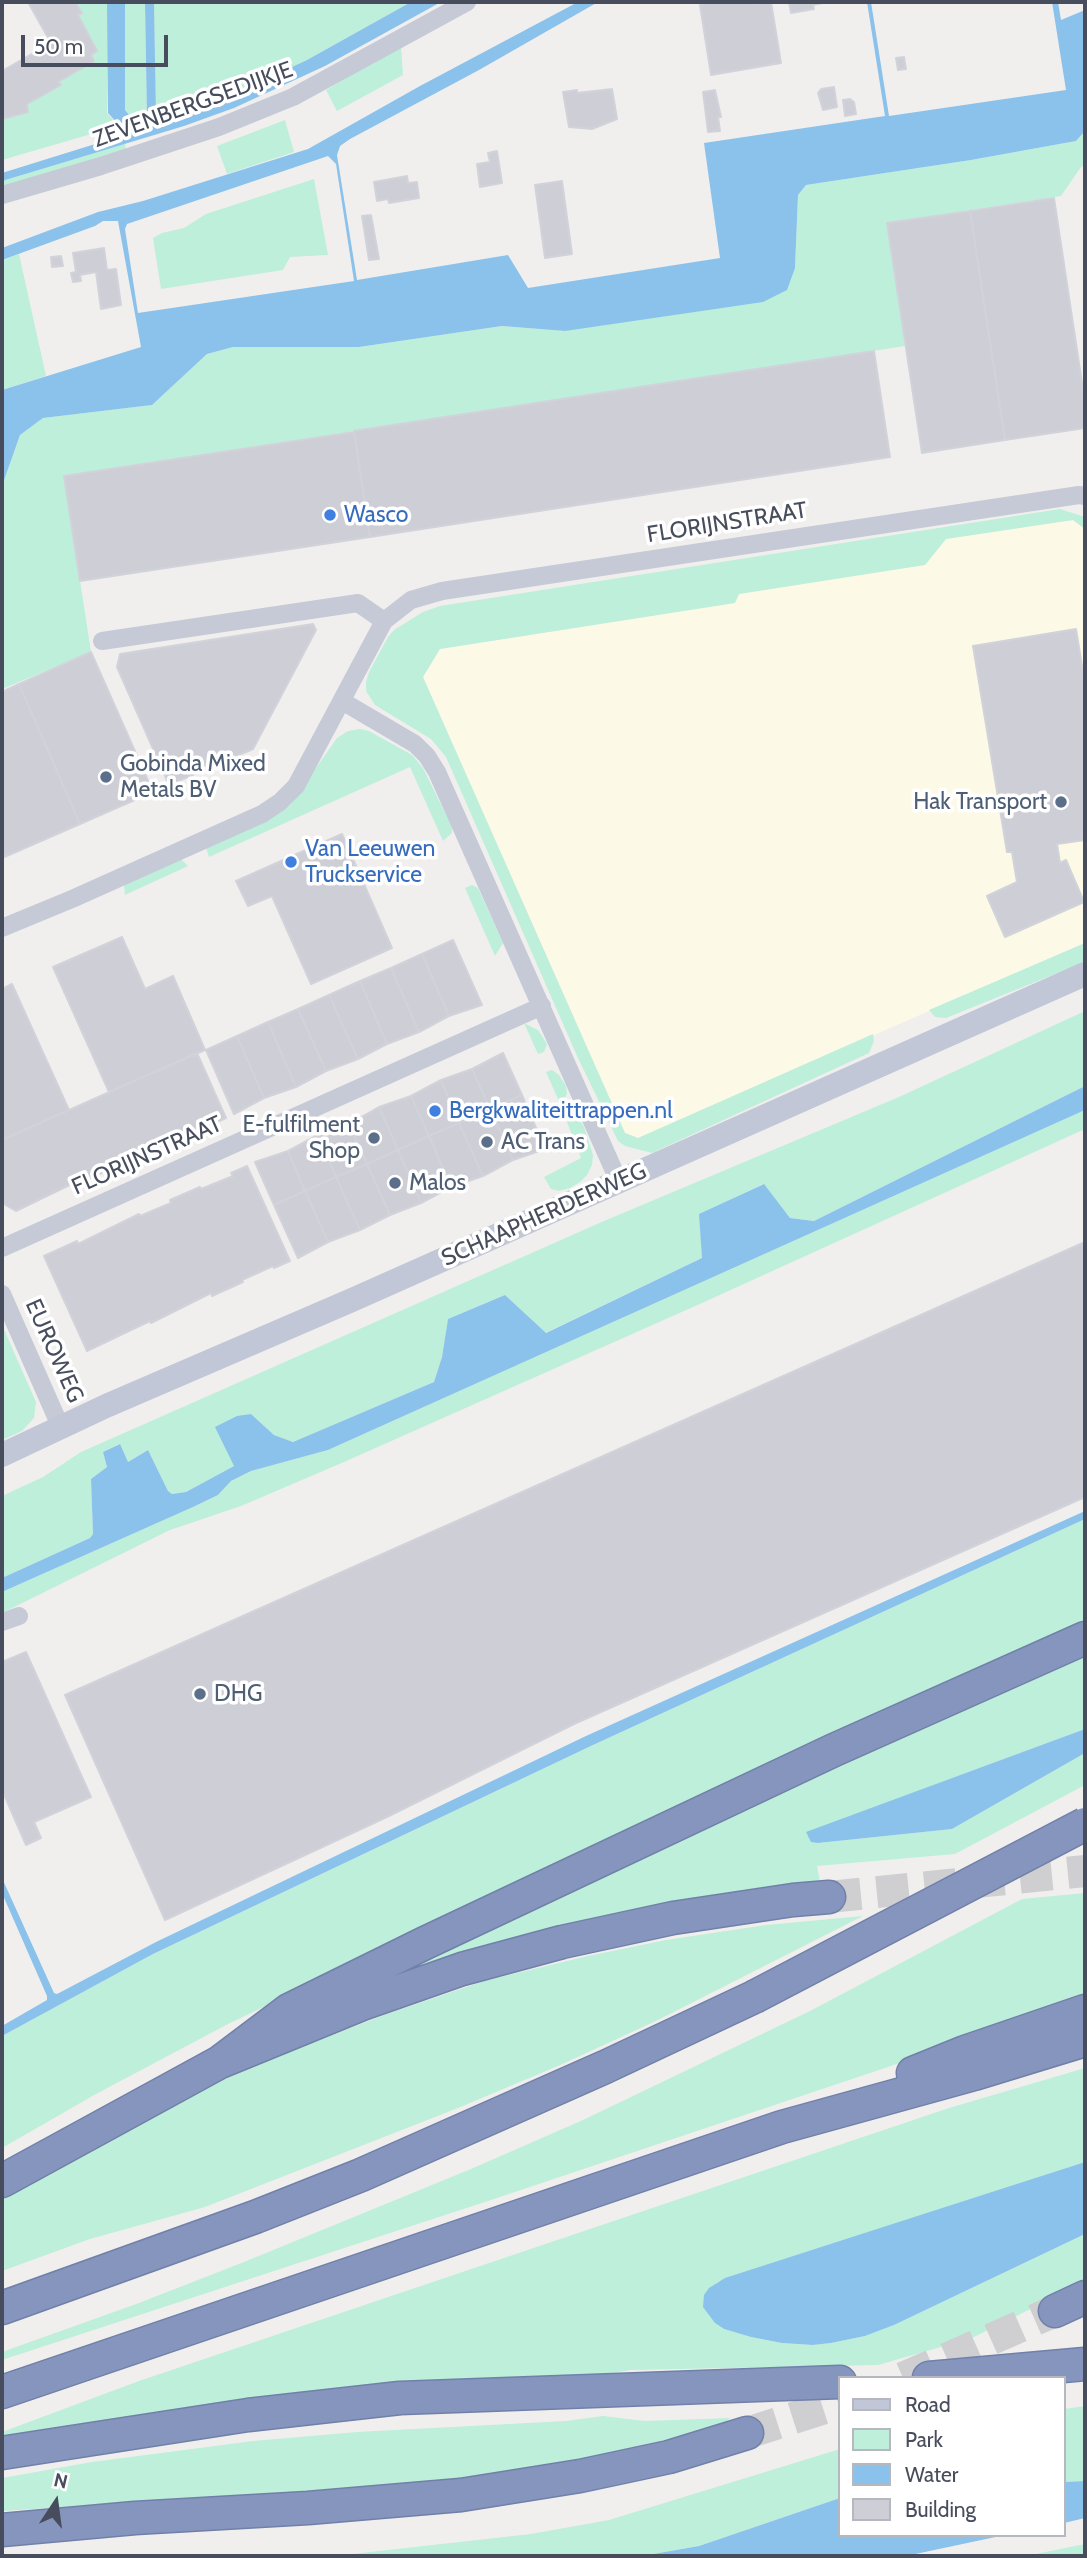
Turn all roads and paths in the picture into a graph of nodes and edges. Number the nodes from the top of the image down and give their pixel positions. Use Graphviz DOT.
graph roads {
  1 [pos="467,2"];
  2 [pos="2,195"];
  3 [pos="1085,496"];
  4 [pos="384,621"];
  5 [pos="102,641"];
  6 [pos="342,701"];
  7 [pos="2,928"];
  8 [pos="1085,974"];
  9 [pos="542,1006"];
  10 [pos="619,1182"];
  11 [pos="2,1248"];
  12 [pos="2,1294"];
  13 [pos="61,1428"];
  14 [pos="2,1455"];
  15 [pos="19,1616"];
  16 [pos="2,1622"];
  17 [pos="1085,1638"];
  18 [pos="1085,1824"];
  19 [pos="829,1897"];
  20 [pos="1085,2011"];
  21 [pos="1085,2040"];
  22 [pos="220,2062"];
  23 [pos="782,2127"];
  24 [pos="2,2181"];
  25 [pos="2,2308"];
  26 [pos="1085,2364"];
  27 [pos="951,2376"];
  28 [pos="838,2382"];
  29 [pos="2,2392"];
  30 [pos="747,2433"];
  31 [pos="2,2453"];
  32 [pos="2,2530"];
  1 -- 2 [label="street, ZEVENBERGSEDIJKJE"];
  3 -- 4 [label="street, FLORIJNSTRAAT"];
  4 -- 5 [label="street"];
  4 -- 6 [label="street, FLORIJNSTRAAT"];
  6 -- 7 [label="street, FLORIJNSTRAAT"];
  6 -- 9 [label="street"];
  8 -- 10 [label="street, SCHAAPHERDERWEG"];
  9 -- 10 [label="street"];
  9 -- 11 [label="street, FLORIJNSTRAAT"];
  10 -- 13 [label="street, SCHAAPHERDERWEG"];
  12 -- 13 [label="street, EUROWEG"];
  13 -- 14 [label="street, SCHAAPHERDERWEG"];
  15 -- 16 [label="street"];
  17 -- 22 [label="highway"];
  18 -- 25 [label="highway, bridge"];
  19 -- 22 [label="highway"];
  20 -- 23 [label="highway"];
  21 -- 23 [label="highway"];
  22 -- 24 [label="highway"];
  23 -- 29 [label="highway"];
  26 -- 27 [label="highway"];
  28 -- 31 [label="highway"];
  30 -- 32 [label="highway"];
}
